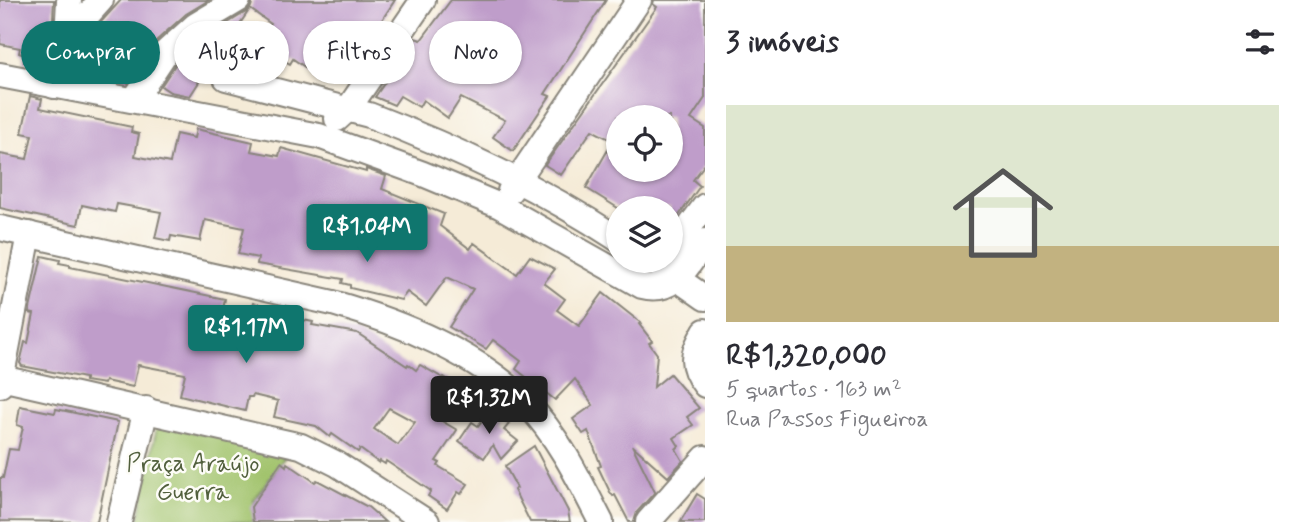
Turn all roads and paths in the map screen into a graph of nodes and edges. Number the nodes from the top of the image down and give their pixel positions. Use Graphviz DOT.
graph roads {
  1 [pos="69,0"];
  2 [pos="101,0"];
  3 [pos="238,0"];
  4 [pos="423,0"];
  5 [pos="639,0"];
  6 [pos="68,21"];
  7 [pos="82,21"];
  8 [pos="0,75"];
  9 [pos="250,84"];
  10 [pos="54,86"];
  11 [pos="134,100"];
  12 [pos="348,109"];
  13 [pos="318,136"];
  14 [pos="517,178"];
  15 [pos="500,206"];
  16 [pos="705,206"];
  17 [pos="0,228"];
  18 [pos="606,232"];
  19 [pos="29,234"];
  20 [pos="683,238"];
  21 [pos="705,241"];
  22 [pos="683,254"];
  23 [pos="606,266"];
  24 [pos="619,273"];
  25 [pos="665,273"];
  26 [pos="676,273"];
  27 [pos="705,298"];
  28 [pos="705,331"];
  29 [pos="1,381"];
  30 [pos="705,385"];
  31 [pos="146,409"];
  32 [pos="705,458"];
  33 [pos="118,522"];
  34 [pos="427,522"];
  35 [pos="601,522"];
  36 [pos="648,522"];
  1 -- 6 [label="street"];
  2 -- 7 [label="street"];
  3 -- 11 [label="street"];
  4 -- 12 [label="street"];
  5 -- 14 [label="street"];
  8 -- 10 [label="street"];
  9 -- 12 [label="street"];
  10 -- 11 [label="street"];
  11 -- 13 [label="street"];
  12 -- 13 [label="street"];
  12 -- 14 [label="street"];
  13 -- 15 [label="street"];
  14 -- 15 [label="street"];
  14 -- 18 [label="street"];
  15 -- 23 [label="street"];
  16 -- 20 [label="street"];
  17 -- 19 [label="street"];
  19 -- 29 [label="street"];
  19 -- 35 [label="street"];
  21 -- 22 [label="street"];
  24 -- 25 [label="street"];
  26 -- 27 [label="street"];
  28 -- 30 [label="street"];
  29 -- 31 [label="street"];
  31 -- 33 [label="street"];
  31 -- 34 [label="street"];
  32 -- 36 [label="street"];
}
